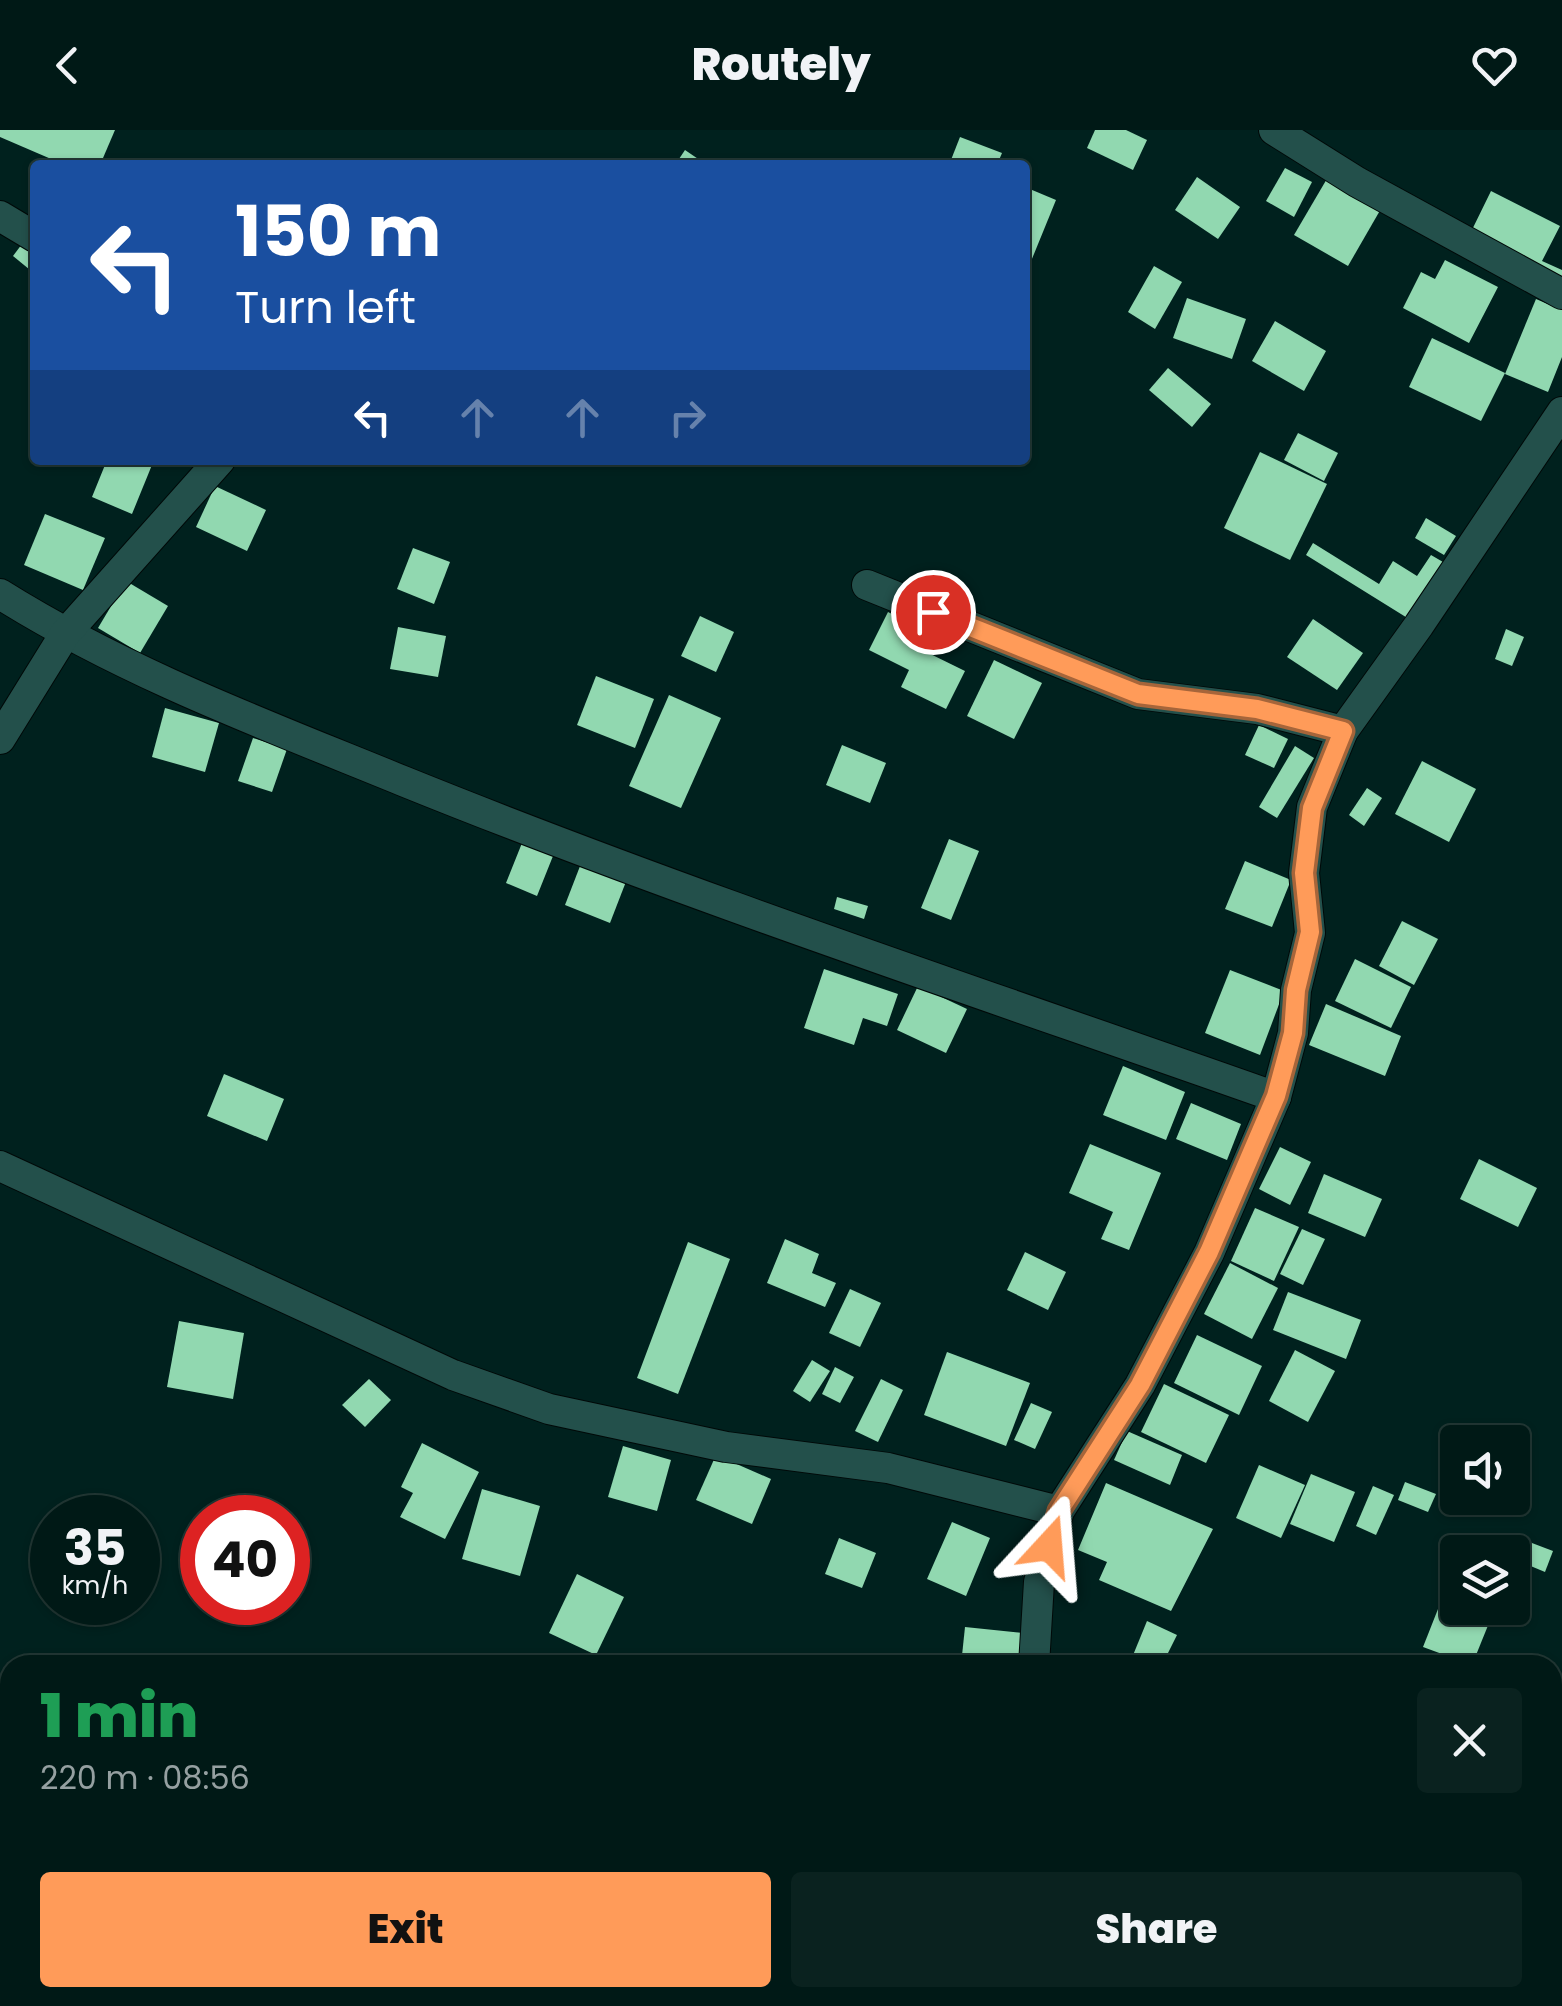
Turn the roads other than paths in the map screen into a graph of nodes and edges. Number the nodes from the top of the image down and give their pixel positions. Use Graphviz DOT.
graph roads {
  1 [pos="1274,130"];
  2 [pos="0,216"];
  3 [pos="30,233"];
  4 [pos="1562,294"];
  5 [pos="1562,412"];
  6 [pos="216,465"];
  7 [pos="867,585"];
  8 [pos="0,594"];
  9 [pos="64,634"];
  10 [pos="1343,731"];
  11 [pos="0,739"];
  12 [pos="1276,1096"];
  13 [pos="0,1166"];
  14 [pos="1059,1511"];
  15 [pos="1035,1655"];
  1 -- 4 [label="street"];
  2 -- 3 [label="street"];
  5 -- 10 [label="street"];
  6 -- 9 [label="street"];
  7 -- 10 [label="street"];
  8 -- 9 [label="street"];
  9 -- 11 [label="street"];
  9 -- 12 [label="street"];
  10 -- 12 [label="street"];
  12 -- 14 [label="street"];
  13 -- 14 [label="street"];
  14 -- 15 [label="street"];
}
